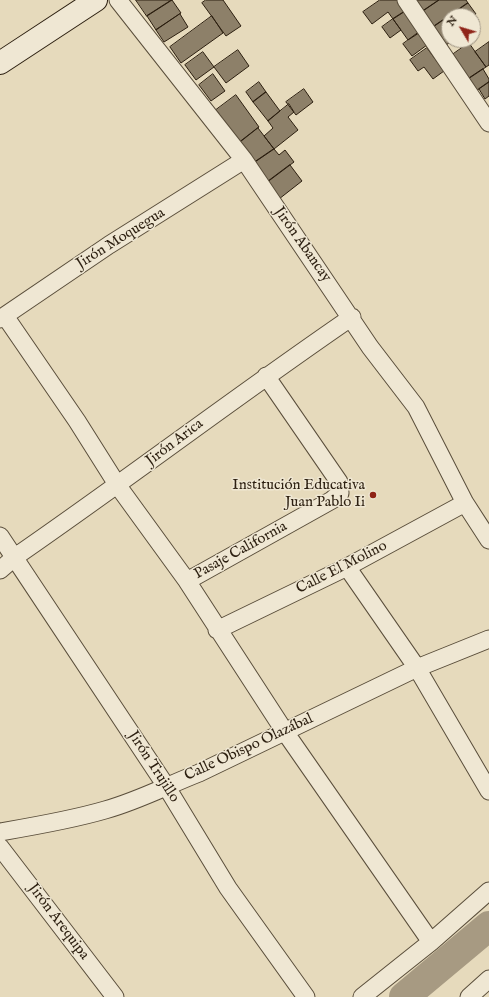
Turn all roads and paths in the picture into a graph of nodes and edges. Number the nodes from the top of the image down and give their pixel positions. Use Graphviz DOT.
graph roads {
  1 [pos="96,0"];
  2 [pos="118,0"];
  3 [pos="406,0"];
  4 [pos="0,63"];
  5 [pos="489,123"];
  6 [pos="244,160"];
  7 [pos="352,317"];
  8 [pos="2,318"];
  9 [pos="266,376"];
  10 [pos="118,486"];
  11 [pos="465,503"];
  12 [pos="0,536"];
  13 [pos="489,540"];
  14 [pos="15,557"];
  15 [pos="347,567"];
  16 [pos="0,570"];
  17 [pos="187,581"];
  18 [pos="217,630"];
  19 [pos="489,639"];
  20 [pos="417,668"];
  21 [pos="285,732"];
  22 [pos="166,786"];
  23 [pos="489,790"];
  24 [pos="0,832"];
  25 [pos="0,847"];
  26 [pos="489,892"];
  27 [pos="431,942"];
  28 [pos="489,980"];
  29 [pos="115,997"];
  30 [pos="306,997"];
  31 [pos="362,997"];
  32 [pos="469,997"];
  1 -- 4 [label="main road"];
  2 -- 6 [label="street, Jirón Abancay"];
  3 -- 5 [label="street"];
  6 -- 7 [label="street, Jirón Abancay"];
  6 -- 8 [label="street, Jirón Moquegua"];
  7 -- 9 [label="street, Jirón Arica"];
  7 -- 11 [label="street, Jirón Abancay"];
  8 -- 10 [label="street"];
  9 -- 10 [label="street, Jirón Arica"];
  9 -- 17 [label="street, Pasaje California"];
  10 -- 14 [label="street, Jirón Arica"];
  10 -- 17 [label="street"];
  11 -- 13 [label="street, Jirón Abancay"];
  11 -- 15 [label="street, Calle El Molino"];
  12 -- 14 [label="street, Jirón Trujillo"];
  14 -- 16 [label="street, Jirón Arica"];
  14 -- 22 [label="street, Jirón Trujillo"];
  15 -- 18 [label="street, Calle El Molino"];
  15 -- 20 [label="street"];
  17 -- 18 [label="street"];
  18 -- 21 [label="street"];
  19 -- 20 [label="street, Calle Obispo Olazábal"];
  20 -- 21 [label="street, Calle Obispo Olazábal"];
  20 -- 23 [label="street"];
  21 -- 22 [label="street, Calle Obispo Olazábal"];
  21 -- 27 [label="street"];
  22 -- 24 [label="street, Calle Obispo Olazábal"];
  22 -- 30 [label="street, Jirón Trujillo"];
  25 -- 29 [label="street, Jirón Arequipa"];
  26 -- 27 [label="street"];
  27 -- 31 [label="street"];
  28 -- 32 [label="street"];
}
